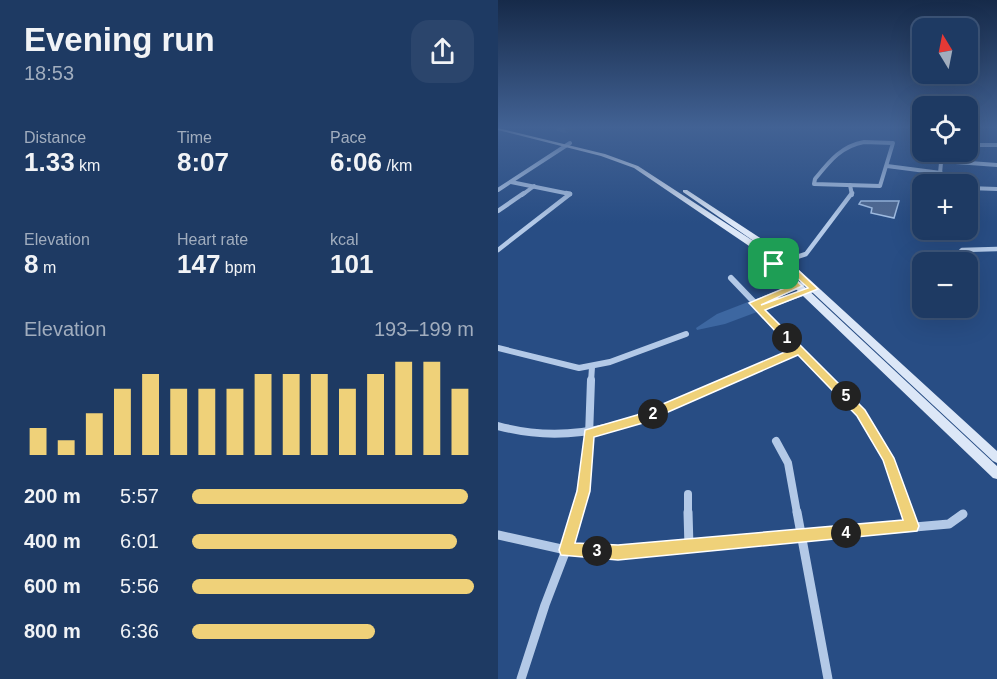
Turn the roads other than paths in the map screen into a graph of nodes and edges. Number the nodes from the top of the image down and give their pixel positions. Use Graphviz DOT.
graph roads {
  1 [pos="545,160"];
  2 [pos="624,160"];
  3 [pos="833,160"];
  4 [pos="889,160"];
  5 [pos="942,162"];
  6 [pos="956,162"];
  7 [pos="997,165"];
  8 [pos="887,166"];
  9 [pos="941,173"];
  10 [pos="511,182"];
  11 [pos="669,184"];
  12 [pos="850,185"];
  13 [pos="534,186"];
  14 [pos="978,188"];
  15 [pos="997,189"];
  16 [pos="498,190"];
  17 [pos="498,211"];
  18 [pos="728,228"];
  19 [pos="746,231"];
  20 [pos="997,249"];
  21 [pos="498,250"];
  22 [pos="960,252"];
  23 [pos="784,261"];
  24 [pos="774,264"];
  25 [pos="731,278"];
  26 [pos="806,287"];
  27 [pos="756,306"];
  28 [pos="686,334"];
  29 [pos="498,348"];
  30 [pos="799,350"];
  31 [pos="592,367"];
  32 [pos="931,404"];
  33 [pos="498,426"];
  34 [pos="589,433"];
  35 [pos="776,441"];
  36 [pos="997,458"];
  37 [pos="997,474"];
  38 [pos="688,494"];
  39 [pos="963,514"];
  40 [pos="912,526"];
  41 [pos="498,535"];
  42 [pos="803,537"];
  43 [pos="690,547"];
  44 [pos="566,550"];
  45 [pos="521,679"];
  46 [pos="828,679"];
  1 -- 10 [label="street"];
  2 -- 11 [label="main road"];
  3 -- 12 [label="street"];
  4 -- 8 [label="street"];
  5 -- 9 [label="street"];
  6 -- 7 [label="street"];
  8 -- 9 [label="street"];
  8 -- 12 [label="street"];
  10 -- 13 [label="street"];
  10 -- 16 [label="street"];
  11 -- 18 [label="main road"];
  11 -- 19 [label="main road"];
  12 -- 23 [label="street"];
  13 -- 17 [label="street"];
  13 -- 21 [label="street"];
  14 -- 15 [label="street"];
  18 -- 19 [label="main road"];
  18 -- 24 [label="main road"];
  19 -- 23 [label="main road"];
  20 -- 22 [label="street"];
  23 -- 24 [label="street"];
  23 -- 26 [label="main road"];
  24 -- 26 [label="main road"];
  25 -- 27 [label="street"];
  26 -- 27 [label="street"];
  26 -- 32 [label="main road"];
  27 -- 30 [label="street"];
  28 -- 31 [label="street"];
  29 -- 31 [label="street"];
  30 -- 34 [label="street"];
  30 -- 40 [label="street"];
  31 -- 34 [label="street"];
  32 -- 36 [label="main road"];
  32 -- 37 [label="main road"];
  33 -- 34 [label="street"];
  34 -- 44 [label="street"];
  35 -- 42 [label="street"];
  38 -- 43 [label="street"];
  39 -- 40 [label="street"];
  40 -- 42 [label="street"];
  41 -- 44 [label="street"];
  42 -- 43 [label="street"];
  42 -- 46 [label="street"];
  43 -- 44 [label="street"];
  44 -- 45 [label="street"];
}
